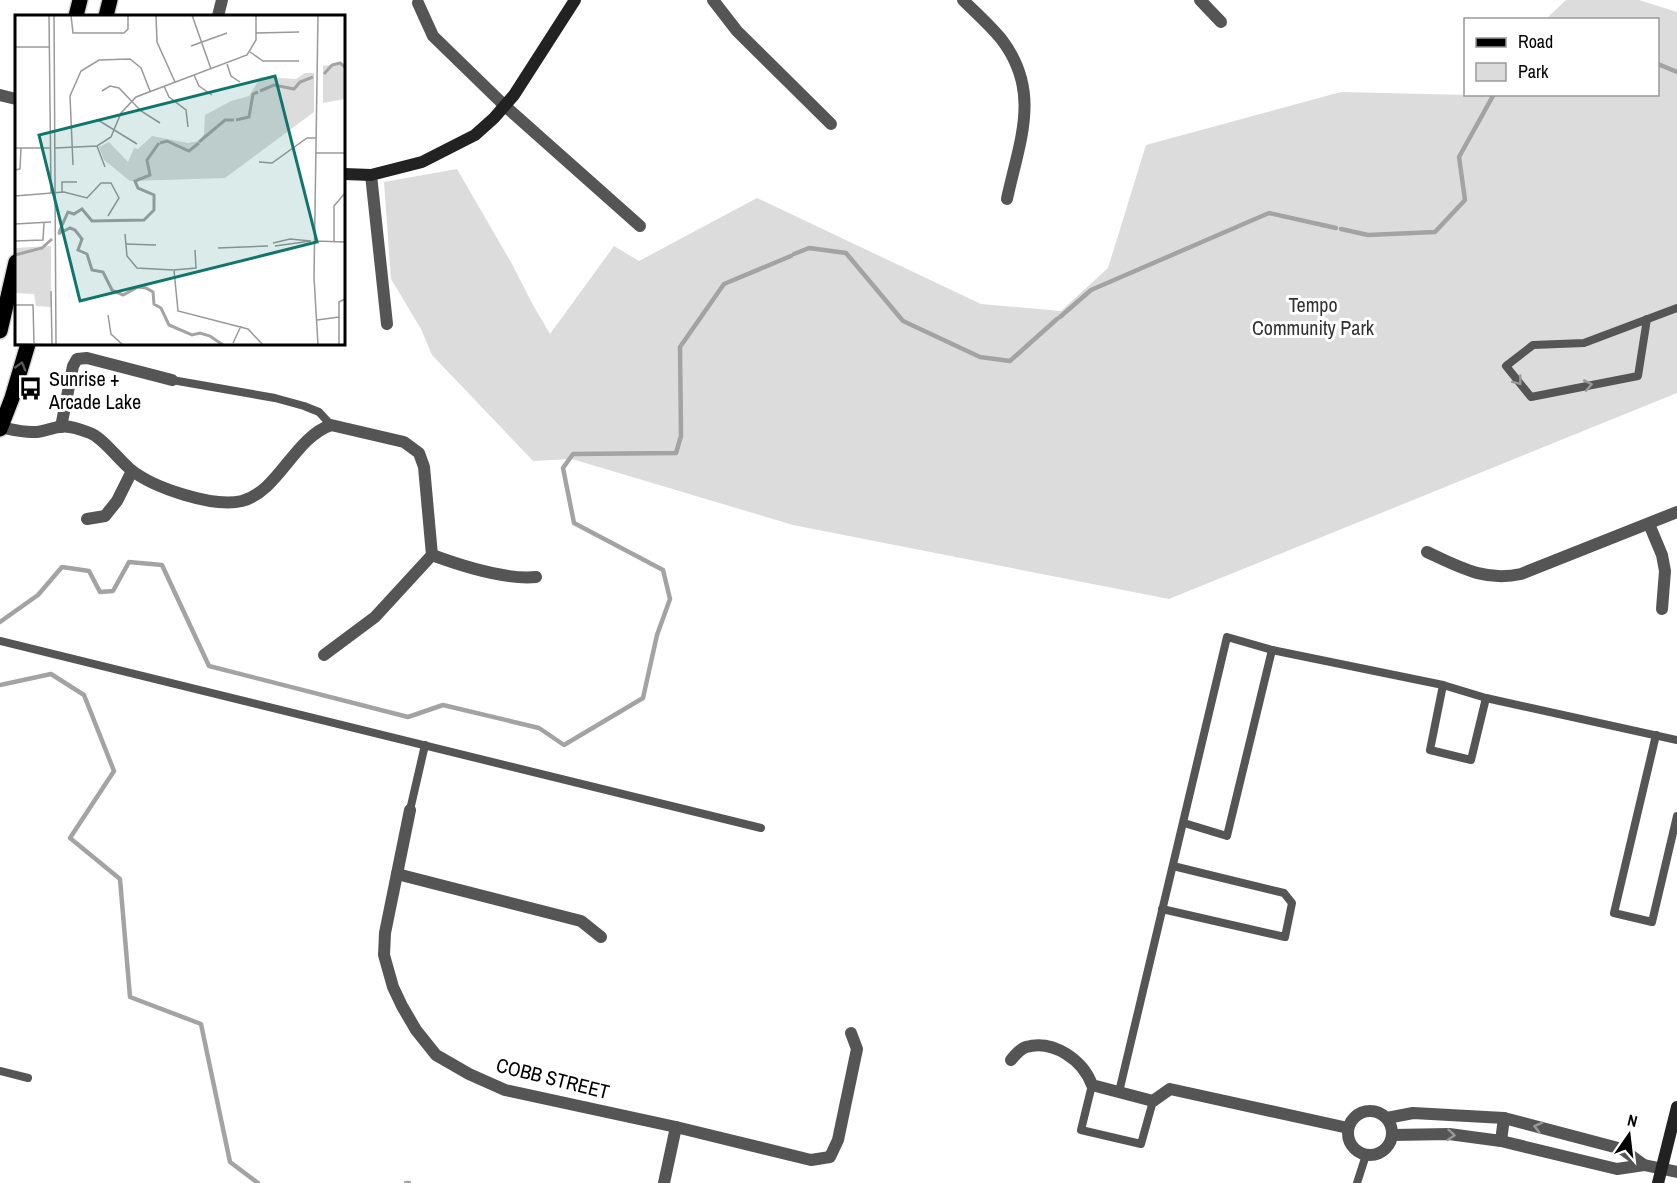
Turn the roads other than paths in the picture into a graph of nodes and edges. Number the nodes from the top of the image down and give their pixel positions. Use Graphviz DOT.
graph roads {
  1 [pos="80,0"];
  2 [pos="110,0"];
  3 [pos="222,0"];
  4 [pos="575,0"];
  5 [pos="714,0"];
  6 [pos="963,0"];
  7 [pos="1200,0"];
  8 [pos="418,3"];
  9 [pos="76,15"];
  10 [pos="106,15"];
  11 [pos="218,15"];
  12 [pos="1221,22"];
  13 [pos="0,95"];
  14 [pos="15,99"];
  15 [pos="505,106"];
  16 [pos="831,124"];
  17 [pos="345,174"];
  18 [pos="371,175"];
  19 [pos="1007,199"];
  20 [pos="640,226"];
  21 [pos="15,266"];
  22 [pos="1677,308"];
  23 [pos="1647,319"];
  24 [pos="387,324"];
  25 [pos="0,331"];
  26 [pos="28,345"];
  27 [pos="172,380"];
  28 [pos="331,425"];
  29 [pos="61,427"];
  30 [pos="0,428"];
  31 [pos="132,471"];
  32 [pos="1677,513"];
  33 [pos="87,519"];
  34 [pos="1649,524"];
  35 [pos="1427,552"];
  36 [pos="432,555"];
  37 [pos="536,577"];
  38 [pos="1662,609"];
  39 [pos="0,641"];
  40 [pos="1272,650"];
  41 [pos="324,656"];
  42 [pos="1443,686"];
  43 [pos="1486,698"];
  44 [pos="1656,735"];
  45 [pos="1677,740"];
  46 [pos="425,745"];
  47 [pos="410,810"];
  48 [pos="1677,816"];
  49 [pos="1184,823"];
  50 [pos="761,828"];
  51 [pos="1173,866"];
  52 [pos="396,874"];
  53 [pos="1162,909"];
  54 [pos="601,937"];
  55 [pos="851,1033"];
  56 [pos="1011,1060"];
  57 [pos="0,1071"];
  58 [pos="28,1078"];
  59 [pos="1092,1085"];
  60 [pos="1119,1092"];
  61 [pos="1153,1101"];
  62 [pos="1677,1107"];
  63 [pos="1388,1118"];
  64 [pos="1504,1118"];
  65 [pos="676,1127"];
  66 [pos="1348,1128"];
  67 [pos="1393,1135"];
  68 [pos="1501,1141"];
  69 [pos="1595,1142"];
  70 [pos="1366,1155"];
  71 [pos="1589,1162"];
  72 [pos="1644,1165"];
  73 [pos="1662,1168"];
  74 [pos="1677,1172"];
  75 [pos="664,1183"];
  76 [pos="1358,1183"];
  77 [pos="1658,1183"];
  1 -- 9 [label="main road"];
  2 -- 10 [label="main road"];
  3 -- 11 [label="street"];
  4 -- 15 [label="street"];
  5 -- 16 [label="street"];
  6 -- 19 [label="street"];
  7 -- 12 [label="street"];
  8 -- 15 [label="street"];
  13 -- 14 [label="street"];
  15 -- 18 [label="street"];
  15 -- 20 [label="street"];
  17 -- 18 [label="street"];
  18 -- 24 [label="street"];
  21 -- 25 [label="main road"];
  22 -- 23 [label="lane"];
  23 -- 23 [label="lane, one-way"];
  30 -- 26 [label="main road, one-way"];
  27 -- 28 [label="lane"];
  27 -- 29 [label="street"];
  28 -- 31 [label="street"];
  28 -- 36 [label="street"];
  29 -- 30 [label="street"];
  29 -- 31 [label="street"];
  31 -- 33 [label="street"];
  32 -- 34 [label="street"];
  34 -- 35 [label="street"];
  34 -- 38 [label="street"];
  36 -- 37 [label="street"];
  36 -- 41 [label="street"];
  39 -- 46 [label="lane"];
  40 -- 42 [label="lane"];
  40 -- 49 [label="lane"];
  40 -- 49 [label="lane"];
  42 -- 43 [label="lane"];
  42 -- 43 [label="lane"];
  43 -- 44 [label="lane"];
  44 -- 45 [label="lane"];
  44 -- 48 [label="lane"];
  46 -- 47 [label="lane"];
  46 -- 50 [label="lane"];
  47 -- 52 [label="street, COBB STREET"];
  49 -- 51 [label="lane"];
  51 -- 53 [label="lane"];
  51 -- 53 [label="lane"];
  52 -- 54 [label="street"];
  52 -- 65 [label="street, COBB STREET"];
  53 -- 60 [label="lane"];
  55 -- 65 [label="street, COBB STREET"];
  56 -- 59 [label="street"];
  57 -- 58 [label="lane"];
  59 -- 60 [label="street"];
  59 -- 61 [label="lane"];
  60 -- 61 [label="street"];
  61 -- 66 [label="street"];
  62 -- 73 [label="street"];
  63 -- 64 [label="street"];
  63 -- 66 [label="street"];
  63 -- 67 [label="street"];
  64 -- 68 [label="street"];
  69 -- 64 [label="street, one-way"];
  65 -- 75 [label="street"];
  66 -- 70 [label="street"];
  67 -- 68 [label="street, one-way"];
  67 -- 70 [label="street"];
  68 -- 71 [label="street"];
  69 -- 71 [label="street"];
  69 -- 72 [label="street"];
  70 -- 76 [label="lane"];
  71 -- 72 [label="street"];
  72 -- 73 [label="street"];
  73 -- 74 [label="street"];
  73 -- 77 [label="street"];
}
